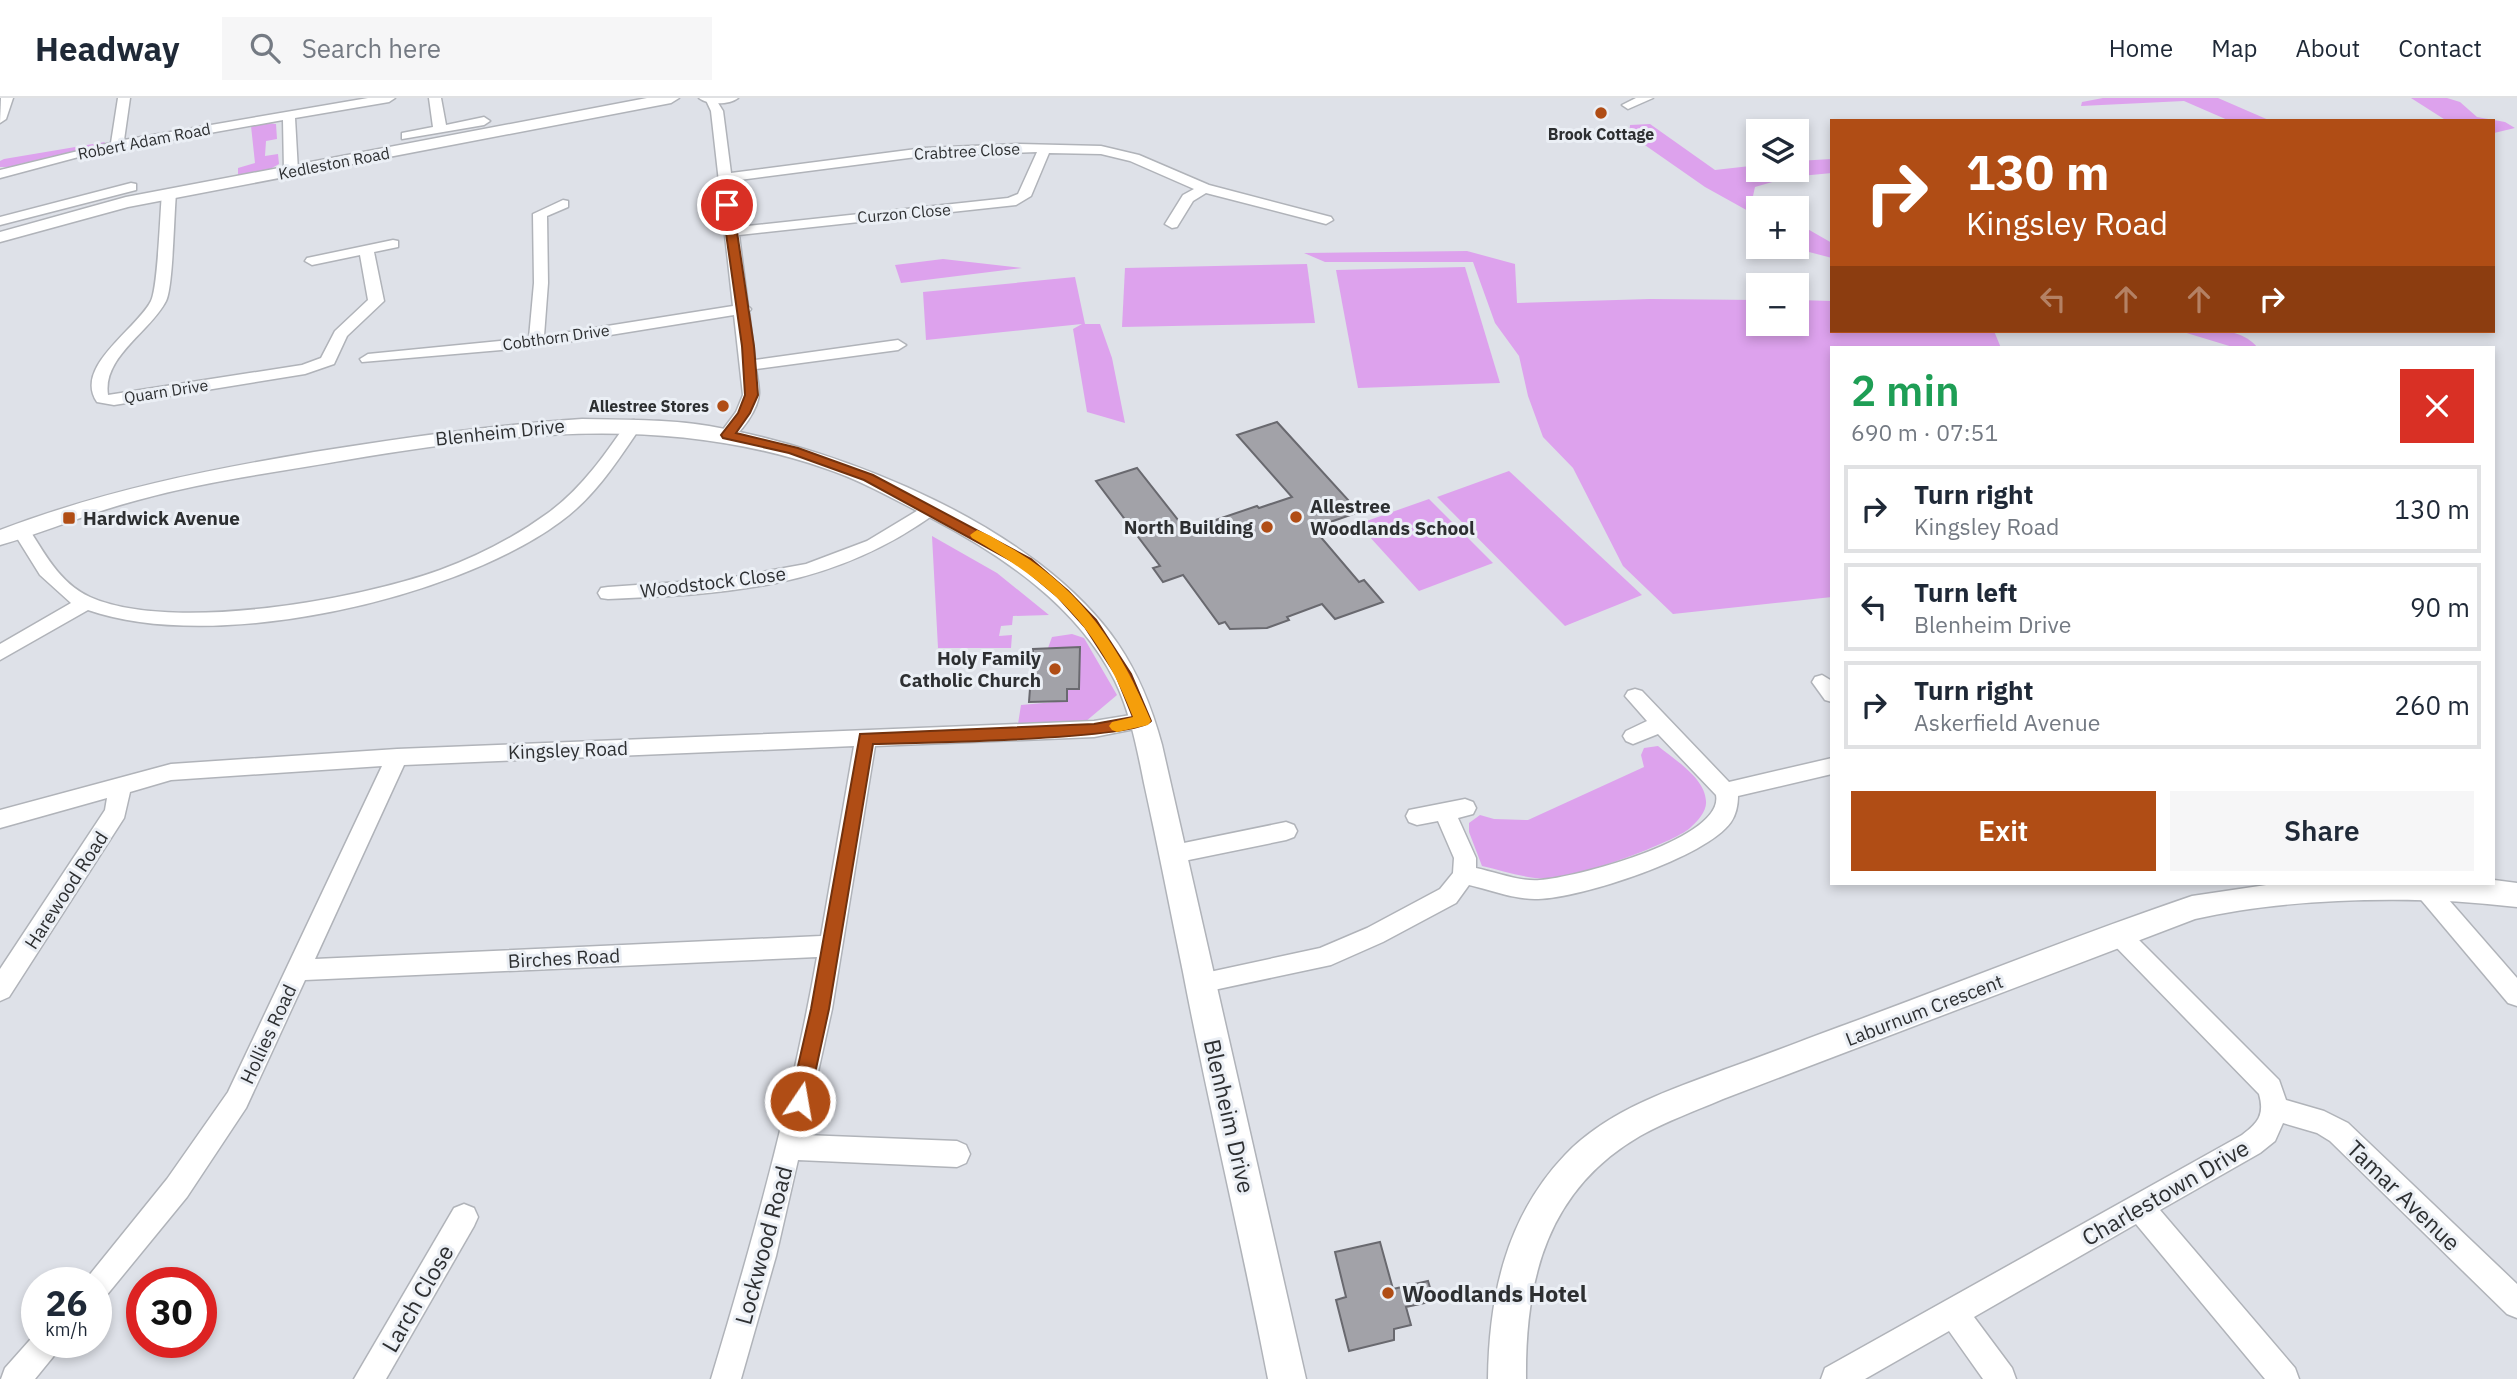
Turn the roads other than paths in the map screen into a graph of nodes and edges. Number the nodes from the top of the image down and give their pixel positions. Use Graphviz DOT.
graph roads {
  1 [pos="8,98"];
  2 [pos="124,98"];
  3 [pos="384,98"];
  4 [pos="435,98"];
  5 [pos="671,98"];
  6 [pos="730,98"];
  7 [pos="1647,98"];
  8 [pos="712,103"];
  9 [pos="1628,105"];
  10 [pos="289,116"];
  11 [pos="0,119"];
  12 [pos="484,121"];
  13 [pos="440,129"];
  14 [pos="407,136"];
  15 [pos="117,145"];
  16 [pos="1045,148"];
  17 [pos="291,171"];
  18 [pos="0,174"];
  19 [pos="724,178"];
  20 [pos="131,187"];
  21 [pos="1204,188"];
  22 [pos="169,194"];
  23 [pos="564,204"];
  24 [pos="1196,216"];
  25 [pos="1326,220"];
  26 [pos="0,221"];
  27 [pos="730,232"];
  28 [pos="0,237"];
  29 [pos="393,244"];
  30 [pos="366,250"];
  31 [pos="312,261"];
  32 [pos="743,309"];
  33 [pos="536,342"];
  34 [pos="889,349"];
  35 [pos="368,359"];
  36 [pos="750,365"];
  37 [pos="634,425"];
  38 [pos="727,435"];
  39 [pos="930,509"];
  40 [pos="10,534"];
  41 [pos="608,593"];
  42 [pos="85,603"];
  43 [pos="0,653"];
  44 [pos="1634,696"];
  45 [pos="1143,721"];
  46 [pos="1660,724"];
  47 [pos="1633,736"];
  48 [pos="866,739"];
  49 [pos="397,757"];
  50 [pos="1830,766"];
  51 [pos="120,785"];
  52 [pos="1725,791"];
  53 [pos="1417,816"];
  54 [pos="0,819"];
  55 [pos="1286,831"];
  56 [pos="1174,854"];
  57 [pos="1464,875"];
  58 [pos="2425,888"];
  59 [pos="2517,895"];
  60 [pos="2120,936"];
  61 [pos="831,946"];
  62 [pos="298,970"];
  63 [pos="1200,984"];
  64 [pos="0,990"];
  65 [pos="2517,995"];
  66 [pos="2276,1109"];
  67 [pos="789,1147"];
  68 [pos="957,1154"];
  69 [pos="2139,1206"];
  70 [pos="464,1217"];
  71 [pos="112,1267"];
  72 [pos="2517,1304"];
  73 [pos="1954,1313"];
  74 [pos="34,1358"];
  75 [pos="16,1379"];
  76 [pos="369,1379"];
  77 [pos="726,1379"];
  78 [pos="1287,1379"];
  79 [pos="1507,1379"];
  80 [pos="1836,1379"];
  81 [pos="2001,1379"];
  82 [pos="2284,1379"];
  1 -- 11 [label="street"];
  2 -- 15 [label="street"];
  3 -- 10 [label="street, Robert Adam Road"];
  4 -- 13 [label="street"];
  5 -- 17 [label="street, Kedleston Road"];
  6 -- 8 [label="street"];
  7 -- 9 [label="street"];
  8 -- 19 [label="street"];
  10 -- 15 [label="street, Robert Adam Road"];
  10 -- 17 [label="street"];
  12 -- 13 [label="street"];
  13 -- 14 [label="street"];
  15 -- 18 [label="street, Robert Adam Road"];
  16 -- 19 [label="street, Crabtree Close"];
  16 -- 21 [label="street, Crabtree Close"];
  16 -- 27 [label="street, Curzon Close"];
  17 -- 22 [label="street, Kedleston Road"];
  19 -- 27 [label="street"];
  20 -- 26 [label="street"];
  21 -- 24 [label="street"];
  21 -- 25 [label="street, Crabtree Close"];
  22 -- 28 [label="street, Kedleston Road"];
  22 -- 30 [label="street, Quarn Drive"];
  23 -- 33 [label="street"];
  27 -- 32 [label="street"];
  29 -- 30 [label="street"];
  30 -- 31 [label="street"];
  32 -- 33 [label="street, Cobthorn Drive"];
  32 -- 36 [label="street"];
  33 -- 35 [label="street, Cobthorn Drive"];
  34 -- 36 [label="street"];
  36 -- 38 [label="street"];
  37 -- 38 [label="street, Blenheim Drive"];
  37 -- 40 [label="street, Blenheim Drive"];
  37 -- 42 [label="street"];
  38 -- 39 [label="street, Blenheim Drive"];
  39 -- 41 [label="street, Woodstock Close"];
  39 -- 45 [label="street, Blenheim Drive"];
  40 -- 42 [label="street"];
  42 -- 43 [label="street"];
  44 -- 46 [label="street"];
  45 -- 48 [label="street, Kingsley Road"];
  45 -- 56 [label="street, Blenheim Drive"];
  46 -- 47 [label="street"];
  46 -- 52 [label="street"];
  48 -- 49 [label="street, Kingsley Road"];
  48 -- 61 [label="street, Lockwood Road"];
  49 -- 51 [label="street, Kingsley Road"];
  49 -- 62 [label="street, Hollies Road"];
  50 -- 52 [label="street"];
  51 -- 54 [label="street, Kingsley Road"];
  51 -- 64 [label="street, Harewood Road"];
  52 -- 57 [label="street"];
  53 -- 57 [label="street"];
  55 -- 56 [label="street"];
  56 -- 63 [label="street, Blenheim Drive"];
  57 -- 63 [label="street"];
  58 -- 59 [label="street, Laburnum Crescent"];
  58 -- 60 [label="street, Laburnum Crescent"];
  58 -- 65 [label="street"];
  60 -- 66 [label="street"];
  60 -- 79 [label="street, Laburnum Crescent"];
  61 -- 62 [label="street, Birches Road"];
  61 -- 67 [label="street, Lockwood Road"];
  62 -- 71 [label="street, Hollies Road"];
  63 -- 78 [label="street, Blenheim Drive"];
  66 -- 69 [label="street, Charlestown Drive"];
  66 -- 72 [label="street, Tamar Avenue"];
  67 -- 68 [label="street"];
  67 -- 77 [label="street, Lockwood Road"];
  69 -- 73 [label="street, Charlestown Drive"];
  69 -- 82 [label="street"];
  70 -- 76 [label="street, Larch Close"];
  73 -- 80 [label="street, Charlestown Drive"];
  73 -- 81 [label="street"];
  74 -- 75 [label="street"];
}
